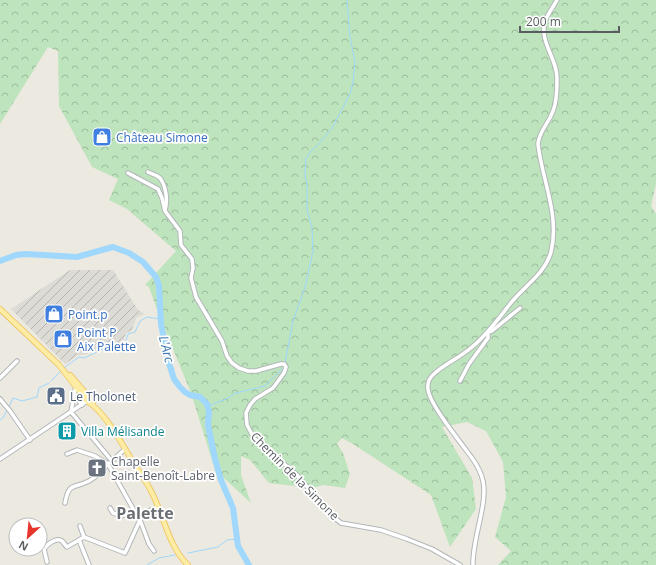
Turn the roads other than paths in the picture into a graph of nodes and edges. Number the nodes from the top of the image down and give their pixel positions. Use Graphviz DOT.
graph roads {
  1 [pos="557,0"];
  2 [pos="148,172"];
  3 [pos="128,173"];
  4 [pos="165,211"];
  5 [pos="0,308"];
  6 [pos="520,308"];
  7 [pos="488,332"];
  8 [pos="17,361"];
  9 [pos="64,370"];
  10 [pos="0,378"];
  11 [pos="460,381"];
  12 [pos="76,388"];
  13 [pos="73,398"];
  14 [pos="0,399"];
  15 [pos="89,399"];
  16 [pos="82,405"];
  17 [pos="71,412"];
  18 [pos="30,440"];
  19 [pos="125,449"];
  20 [pos="67,454"];
  21 [pos="0,459"];
  22 [pos="112,461"];
  23 [pos="108,464"];
  24 [pos="65,503"];
  25 [pos="110,508"];
  26 [pos="158,509"];
  27 [pos="139,517"];
  28 [pos="80,526"];
  29 [pos="84,537"];
  30 [pos="79,540"];
  31 [pos="154,551"];
  32 [pos="47,562"];
  33 [pos="89,565"];
  34 [pos="188,565"];
  35 [pos="460,565"];
  36 [pos="473,565"];
  1 -- 7 [label="street"];
  2 -- 4 [label="street"];
  3 -- 4 [label="street, Chemin de la Simone"];
  4 -- 35 [label="street, Chemin de la Simone"];
  5 -- 9 [label="main road"];
  6 -- 7 [label="street"];
  7 -- 11 [label="street"];
  7 -- 36 [label="street"];
  8 -- 10 [label="street"];
  9 -- 12 [label="main road"];
  9 -- 15 [label="main road"];
  12 -- 13 [label="street"];
  12 -- 15 [label="main road"];
  13 -- 16 [label="street"];
  13 -- 17 [label="street"];
  14 -- 18 [label="street"];
  15 -- 16 [label="street"];
  15 -- 19 [label="main road"];
  16 -- 17 [label="street"];
  17 -- 18 [label="street"];
  17 -- 22 [label="street"];
  18 -- 21 [label="street"];
  19 -- 22 [label="street"];
  19 -- 26 [label="main road"];
  20 -- 23 [label="street"];
  22 -- 23 [label="street"];
  23 -- 24 [label="street"];
  23 -- 27 [label="street"];
  25 -- 27 [label="street"];
  26 -- 27 [label="street"];
  26 -- 34 [label="main road"];
  27 -- 29 [label="street"];
  27 -- 31 [label="street"];
  28 -- 29 [label="street"];
  29 -- 30 [label="street"];
  30 -- 32 [label="street"];
  30 -- 33 [label="street"];
}
